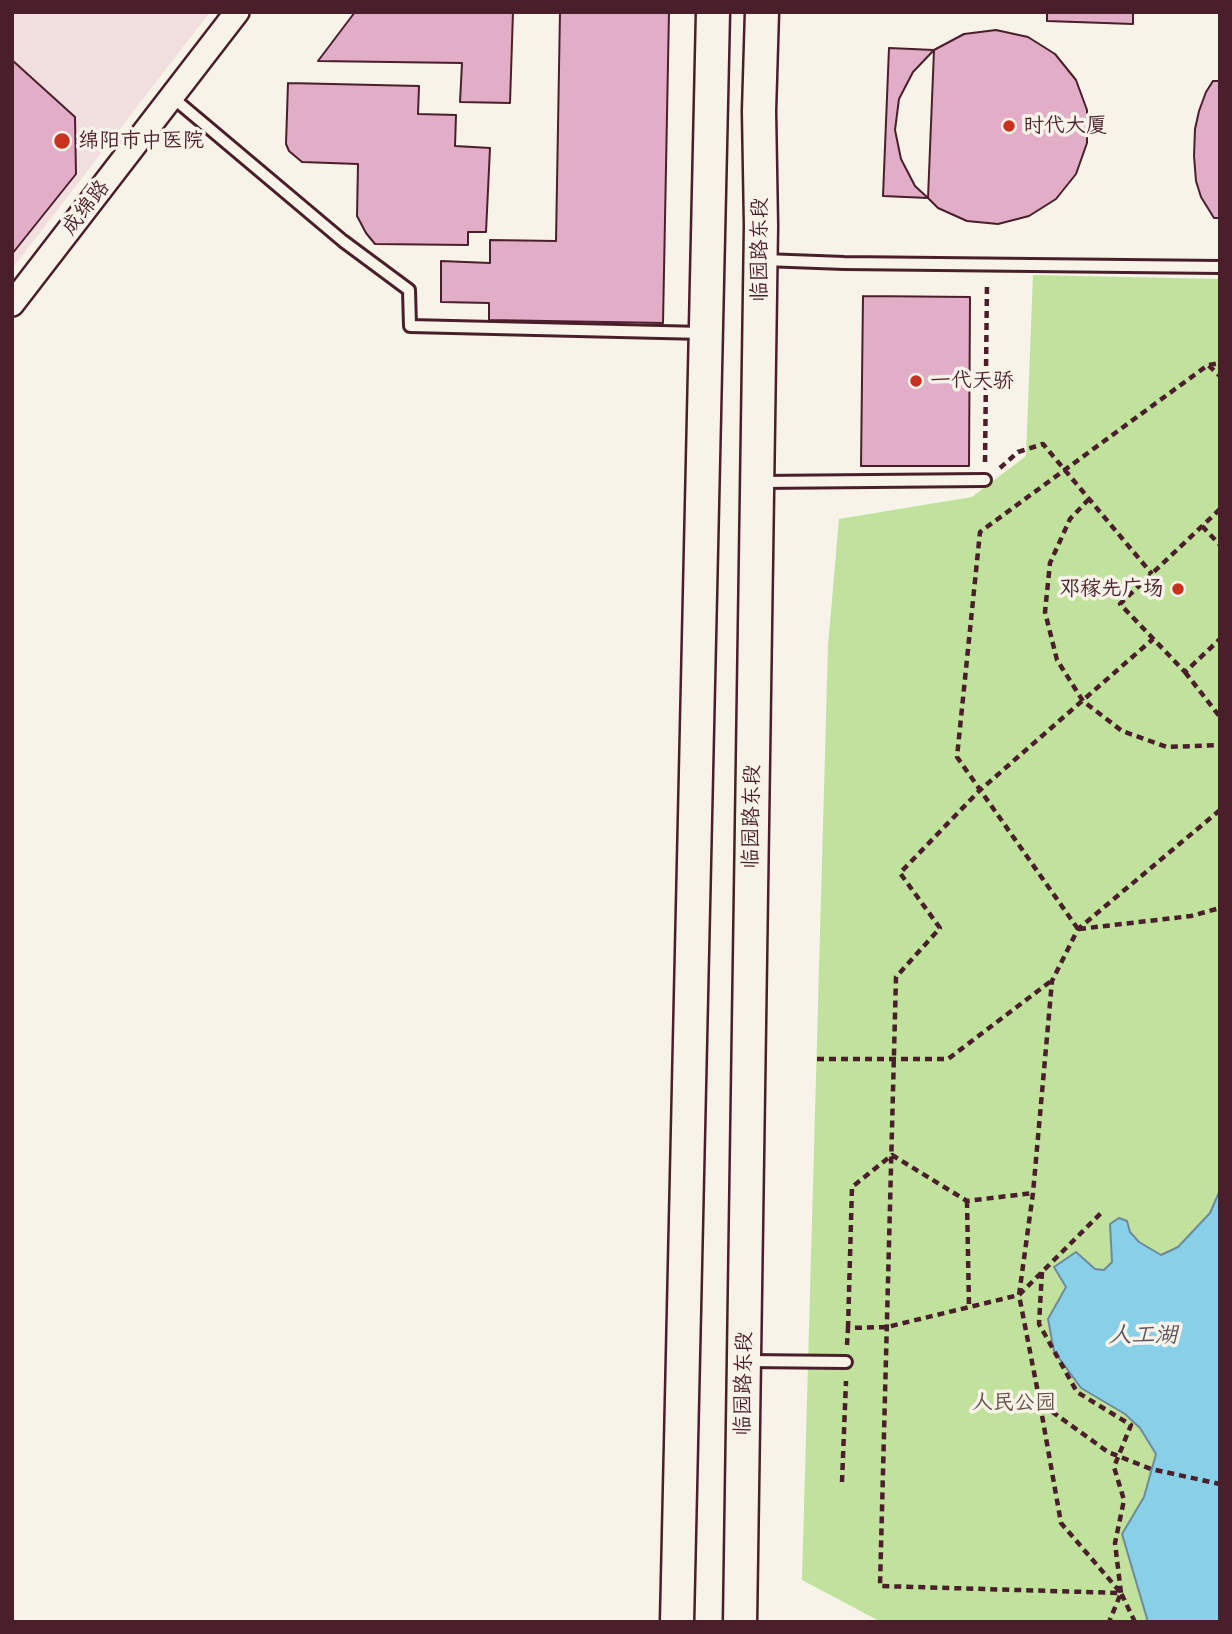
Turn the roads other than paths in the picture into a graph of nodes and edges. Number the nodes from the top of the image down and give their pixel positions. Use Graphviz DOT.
graph roads {
  1 [pos="237,12"];
  2 [pos="713,12"];
  3 [pos="762,12"];
  4 [pos="172,97"];
  5 [pos="761,260"];
  6 [pos="1220,267"];
  7 [pos="12,304"];
  8 [pos="706,333"];
  9 [pos="985,480"];
  10 [pos="757,482"];
  11 [pos="744,1361"];
  12 [pos="846,1362"];
  13 [pos="677,1622"];
  14 [pos="740,1622"];
  1 -- 4 [label="street, 成绵路"];
  2 -- 8 [label="main road"];
  3 -- 5 [label="main road, 临园路东段"];
  4 -- 7 [label="street, 成绵路"];
  4 -- 8 [label="lane"];
  5 -- 6 [label="lane"];
  5 -- 10 [label="main road, 临园路东段"];
  8 -- 13 [label="main road"];
  9 -- 10 [label="lane"];
  10 -- 11 [label="main road, 临园路东段"];
  11 -- 12 [label="lane"];
  11 -- 14 [label="main road, 临园路东段"];
}
